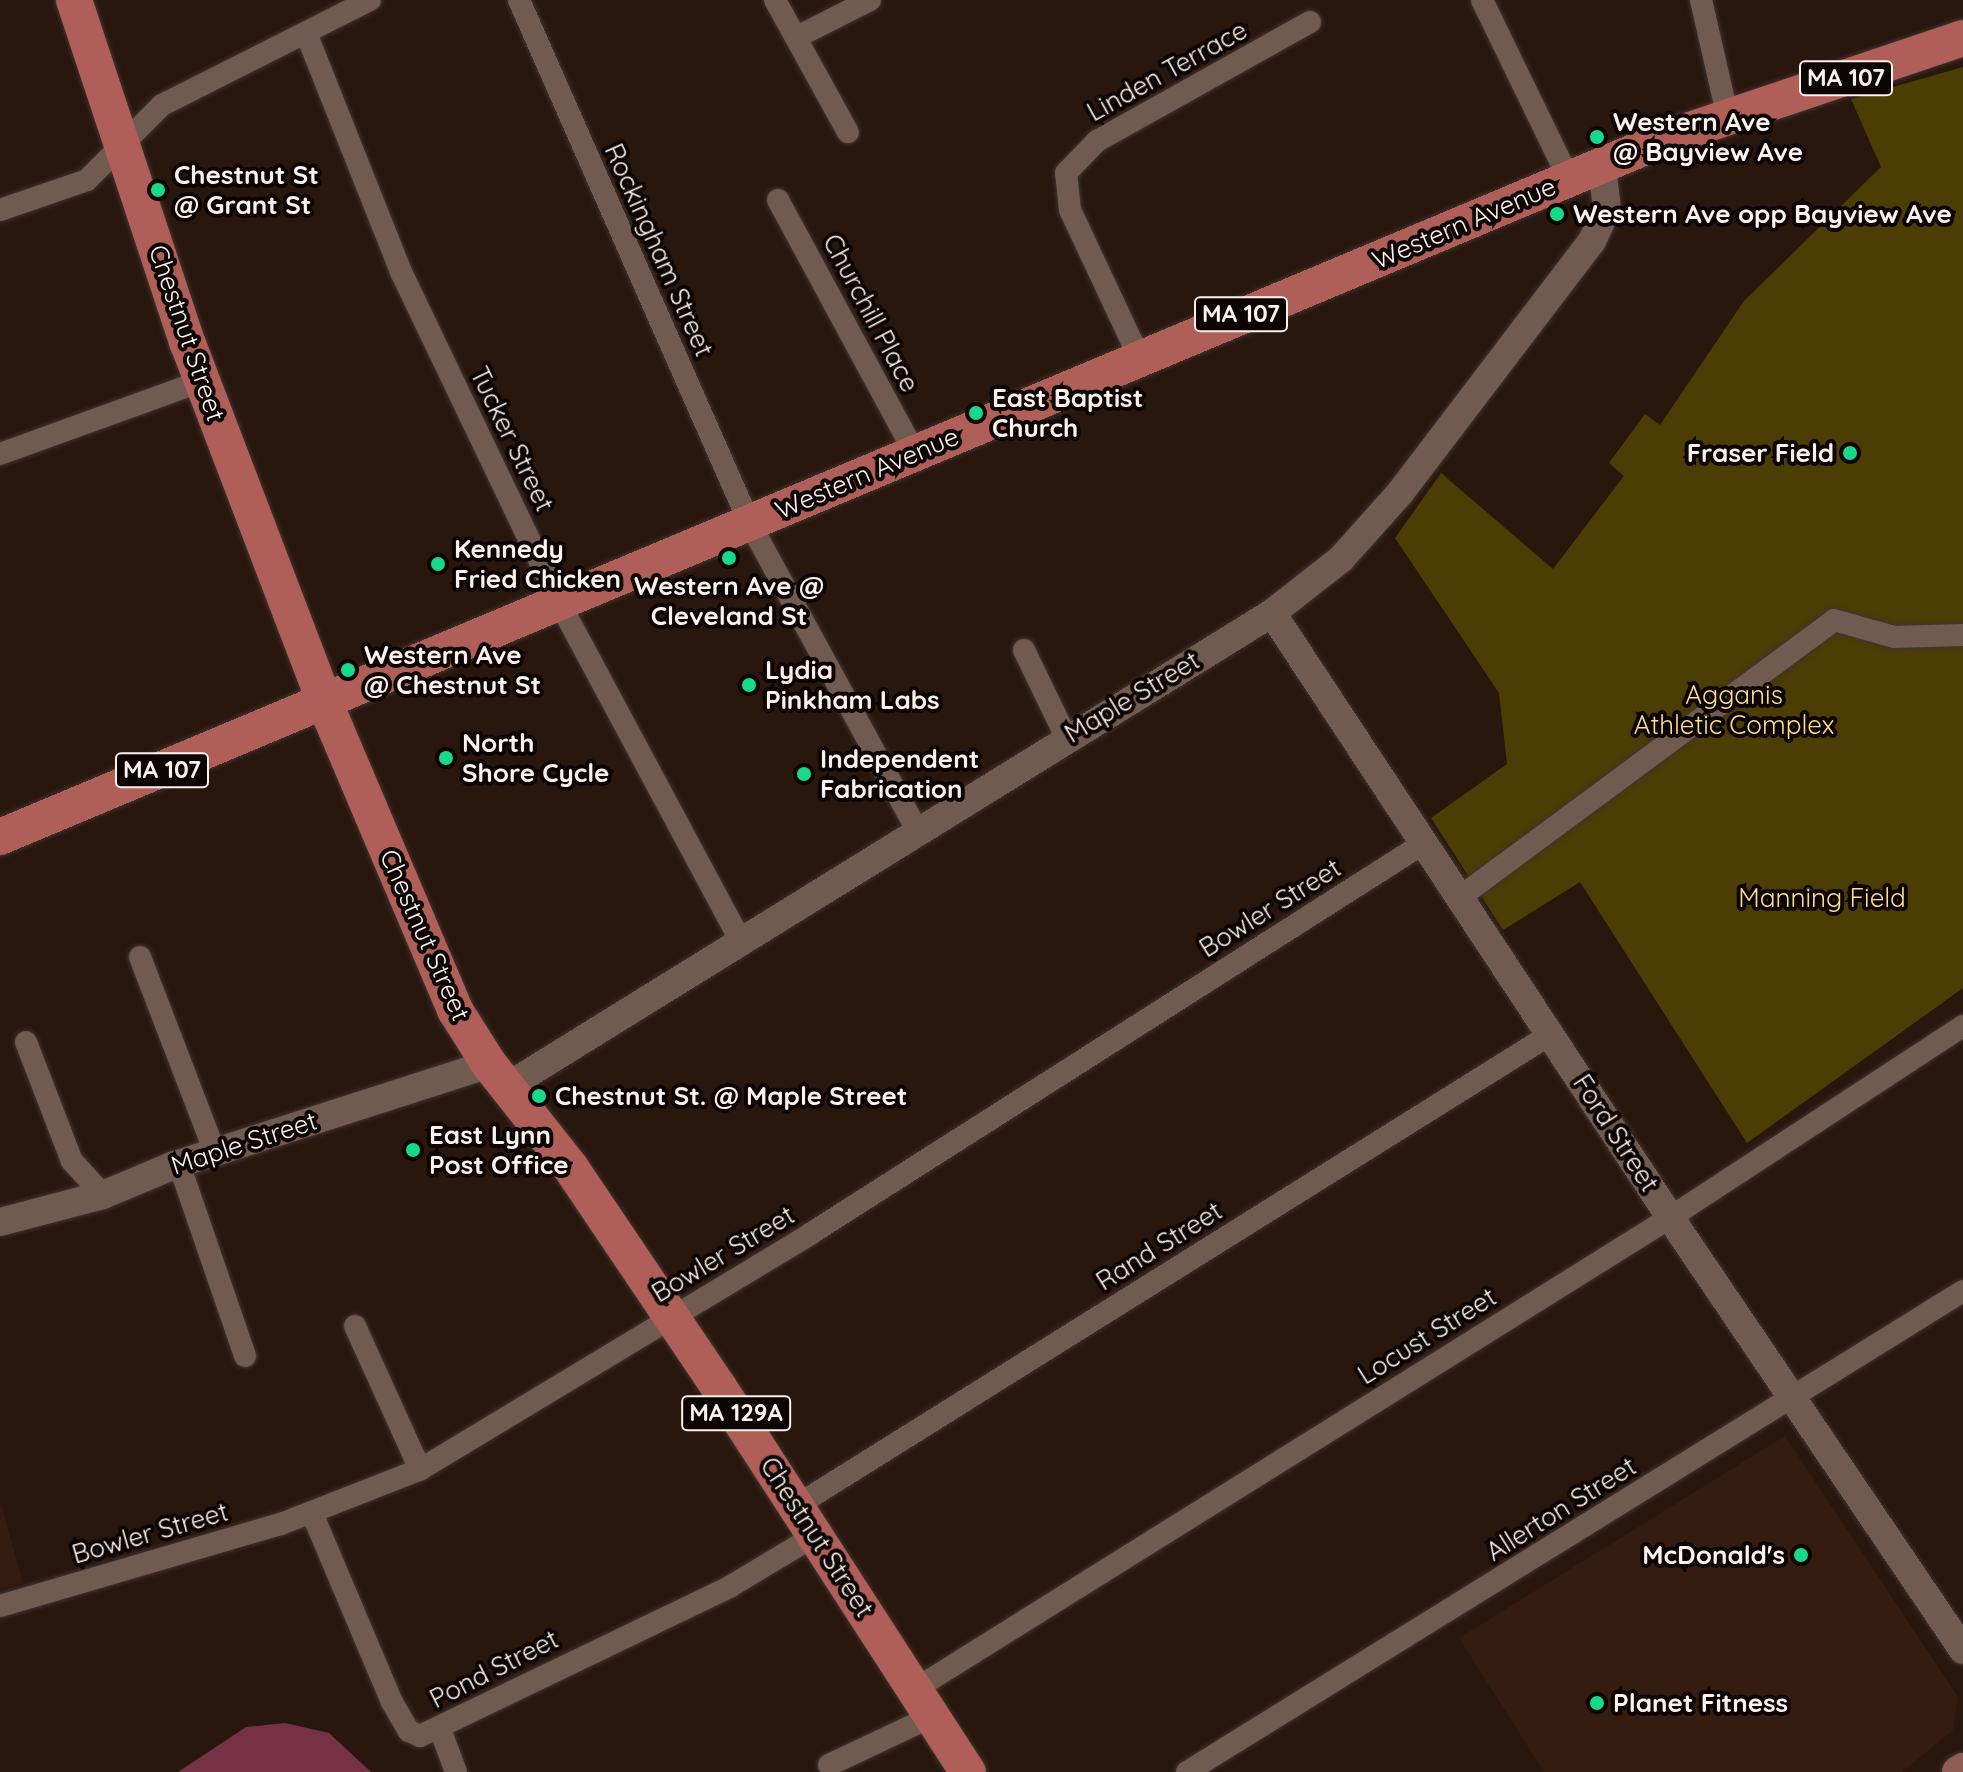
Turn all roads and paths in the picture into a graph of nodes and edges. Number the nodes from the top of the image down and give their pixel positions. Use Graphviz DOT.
graph roads {
  1 [pos="74,0"];
  2 [pos="370,0"];
  3 [pos="519,0"];
  4 [pos="775,0"];
  5 [pos="870,0"];
  6 [pos="1482,0"];
  7 [pos="1701,0"];
  8 [pos="1310,22"];
  9 [pos="306,33"];
  10 [pos="797,37"];
  11 [pos="1963,38"];
  12 [pos="1728,118"];
  13 [pos="848,132"];
  14 [pos="122,148"];
  15 [pos="1586,172"];
  16 [pos="778,200"];
  17 [pos="0,210"];
  18 [pos="1139,357"];
  19 [pos="202,381"];
  20 [pos="915,453"];
  21 [pos="0,454"];
  22 [pos="749,522"];
  23 [pos="560,604"];
  24 [pos="1272,613"];
  25 [pos="1963,635"];
  26 [pos="1024,650"];
  27 [pos="324,701"];
  28 [pos="1066,737"];
  29 [pos="917,830"];
  30 [pos="0,837"];
  31 [pos="1424,843"];
  32 [pos="1460,897"];
  33 [pos="740,940"];
  34 [pos="140,957"];
  35 [pos="1963,1026"];
  36 [pos="1551,1034"];
  37 [pos="26,1042"];
  38 [pos="498,1075"];
  39 [pos="215,1152"];
  40 [pos="179,1164"];
  41 [pos="103,1195"];
  42 [pos="1671,1217"];
  43 [pos="0,1222"];
  44 [pos="1963,1291"];
  45 [pos="671,1319"];
  46 [pos="355,1326"];
  47 [pos="245,1356"];
  48 [pos="1794,1399"];
  49 [pos="420,1469"];
  50 [pos="312,1513"];
  51 [pos="806,1520"];
  52 [pos="0,1606"];
  53 [pos="1963,1650"];
  54 [pos="926,1702"];
  55 [pos="440,1729"];
  56 [pos="829,1765"];
  57 [pos="456,1772"];
  58 [pos="968,1772"];
  59 [pos="1187,1772"];
  1 -- 14 [label="main road, Chestnut Street"];
  2 -- 9 [label="street"];
  3 -- 22 [label="street, Rockingham Street"];
  4 -- 10 [label="street"];
  5 -- 10 [label="street"];
  6 -- 15 [label="street"];
  7 -- 12 [label="street"];
  8 -- 18 [label="street, Linden Terrace"];
  9 -- 14 [label="street"];
  9 -- 23 [label="street, Tucker Street"];
  10 -- 13 [label="street"];
  11 -- 12 [label="main road, Western Avenue / MA 107"];
  12 -- 15 [label="main road, Western Avenue / MA 107"];
  14 -- 17 [label="street"];
  14 -- 19 [label="main road, Chestnut Street"];
  15 -- 18 [label="main road, Western Avenue / MA 107"];
  15 -- 24 [label="street, Maple Street"];
  16 -- 20 [label="street, Churchill Place"];
  18 -- 20 [label="main road, Western Avenue / MA 107"];
  19 -- 21 [label="street"];
  19 -- 27 [label="main road, Chestnut Street"];
  20 -- 22 [label="main road, Western Avenue / MA 107"];
  22 -- 23 [label="main road, Western Avenue / MA 107"];
  22 -- 29 [label="street, Rockingham Street"];
  23 -- 27 [label="main road, Western Avenue / MA 107"];
  23 -- 33 [label="street, Tucker Street"];
  24 -- 28 [label="street, Maple Street"];
  24 -- 31 [label="street, Ford Street"];
  25 -- 32 [label="street"];
  26 -- 28 [label="street"];
  27 -- 30 [label="main road, Western Avenue / MA 107"];
  27 -- 38 [label="main road, Chestnut Street / MA 129A"];
  28 -- 29 [label="street, Maple Street"];
  29 -- 33 [label="street, Maple Street"];
  31 -- 32 [label="street, Ford Street"];
  31 -- 45 [label="street, Bowler Street"];
  32 -- 36 [label="street, Ford Street"];
  33 -- 38 [label="street, Maple Street"];
  34 -- 39 [label="street"];
  35 -- 42 [label="street, Locust Street"];
  36 -- 42 [label="street, Ford Street"];
  36 -- 51 [label="street, Rand Street"];
  37 -- 41 [label="street"];
  38 -- 39 [label="street, Maple Street"];
  38 -- 45 [label="main road, Chestnut Street / MA 129A"];
  39 -- 40 [label="street, Maple Street"];
  40 -- 41 [label="street, Maple Street"];
  40 -- 47 [label="street"];
  41 -- 43 [label="street, Maple Street"];
  42 -- 48 [label="street, Ford Street"];
  42 -- 54 [label="street, Locust Street"];
  44 -- 48 [label="street, Allerton Street"];
  45 -- 49 [label="street, Bowler Street"];
  45 -- 51 [label="main road, Chestnut Street / MA 129A"];
  46 -- 49 [label="street"];
  48 -- 53 [label="street, Ford Street"];
  48 -- 59 [label="street, Allerton Street"];
  49 -- 50 [label="street, Bowler Street"];
  50 -- 52 [label="street, Bowler Street"];
  50 -- 55 [label="street, Pond Street"];
  51 -- 54 [label="main road, Chestnut Street / MA 129A"];
  51 -- 55 [label="street, Pond Street"];
  54 -- 56 [label="street, Locust Street"];
  54 -- 58 [label="main road, Chestnut Street / MA 129A"];
  55 -- 57 [label="street"];
}
